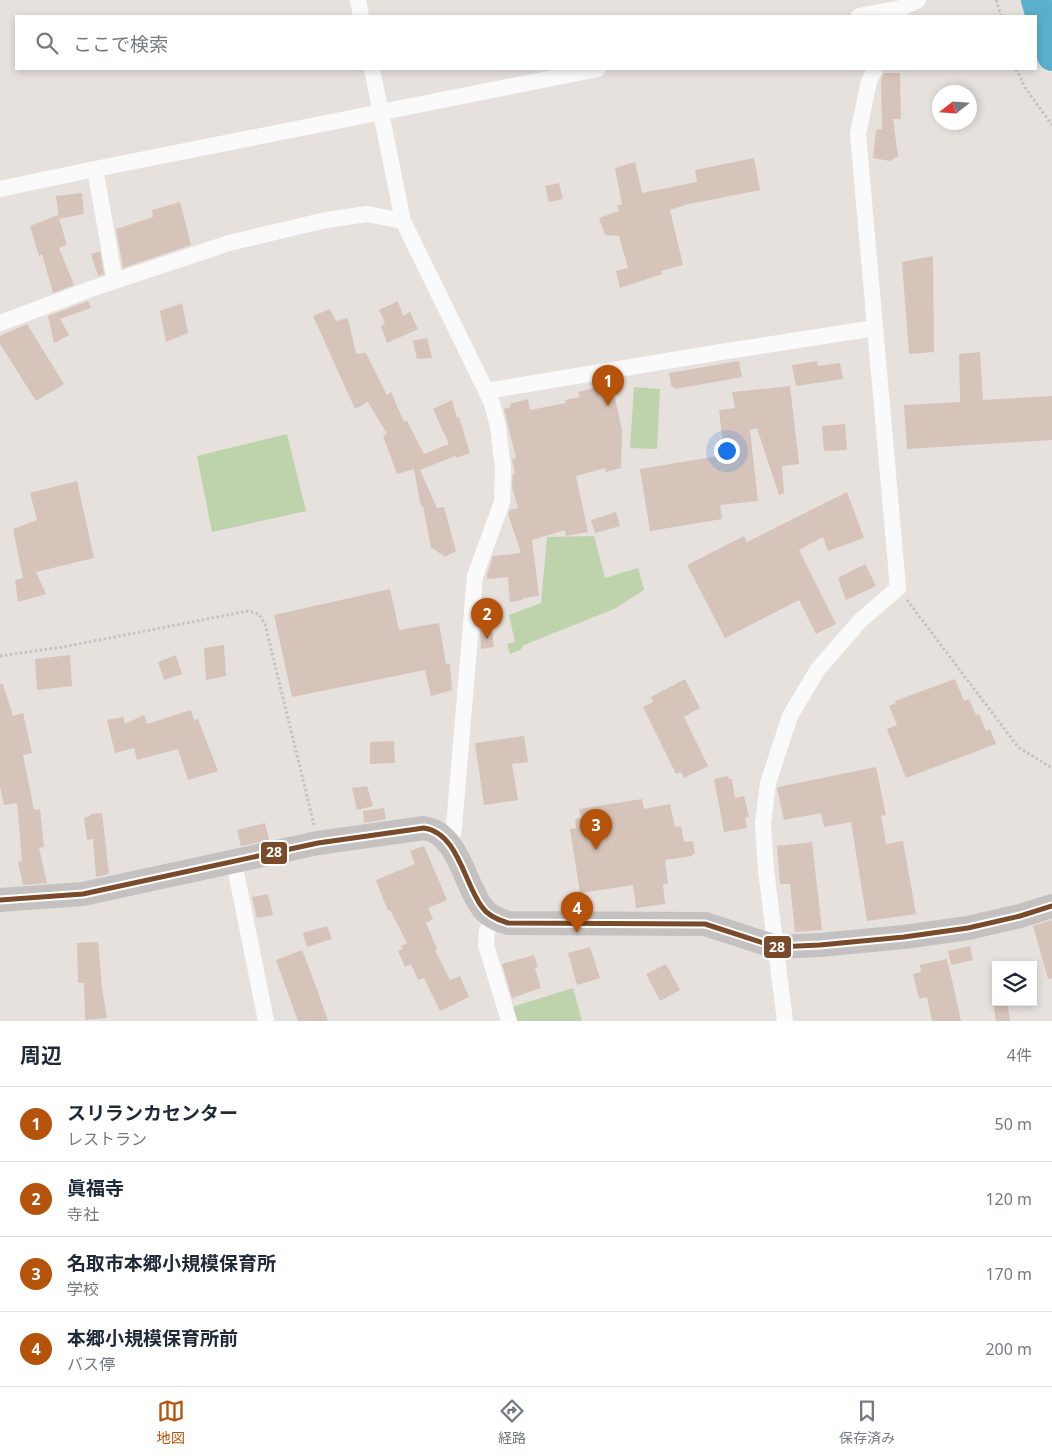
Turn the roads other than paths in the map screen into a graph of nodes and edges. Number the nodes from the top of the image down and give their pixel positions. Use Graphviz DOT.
graph roads {
  1 [pos="358,0"];
  2 [pos="918,0"];
  3 [pos="900,12"];
  4 [pos="361,15"];
  5 [pos="869,15"];
  6 [pos="372,70"];
  7 [pos="593,70"];
  8 [pos="874,70"];
  9 [pos="381,112"];
  10 [pos="94,169"];
  11 [pos="0,190"];
  12 [pos="403,221"];
  13 [pos="115,281"];
  14 [pos="0,323"];
  15 [pos="875,328"];
  16 [pos="486,391"];
  17 [pos="451,846"];
  18 [pos="234,862"];
  19 [pos="0,900"];
  20 [pos="1052,906"];
  21 [pos="494,918"];
  22 [pos="776,947"];
  23 [pos="266,1021"];
  24 [pos="509,1021"];
  25 [pos="785,1021"];
  1 -- 4 [label="street"];
  2 -- 3 [label="street"];
  3 -- 5 [label="street"];
  6 -- 9 [label="street"];
  7 -- 9 [label="street"];
  8 -- 15 [label="street"];
  9 -- 10 [label="street"];
  9 -- 12 [label="street"];
  10 -- 11 [label="street"];
  10 -- 13 [label="street"];
  12 -- 13 [label="street"];
  12 -- 16 [label="street"];
  13 -- 14 [label="street"];
  15 -- 16 [label="street"];
  15 -- 22 [label="street"];
  16 -- 17 [label="street"];
  17 -- 18 [label="street"];
  17 -- 21 [label="street"];
  18 -- 19 [label="street"];
  18 -- 23 [label="street"];
  20 -- 22 [label="street"];
  21 -- 22 [label="street"];
  21 -- 24 [label="street"];
  22 -- 25 [label="street"];
}
